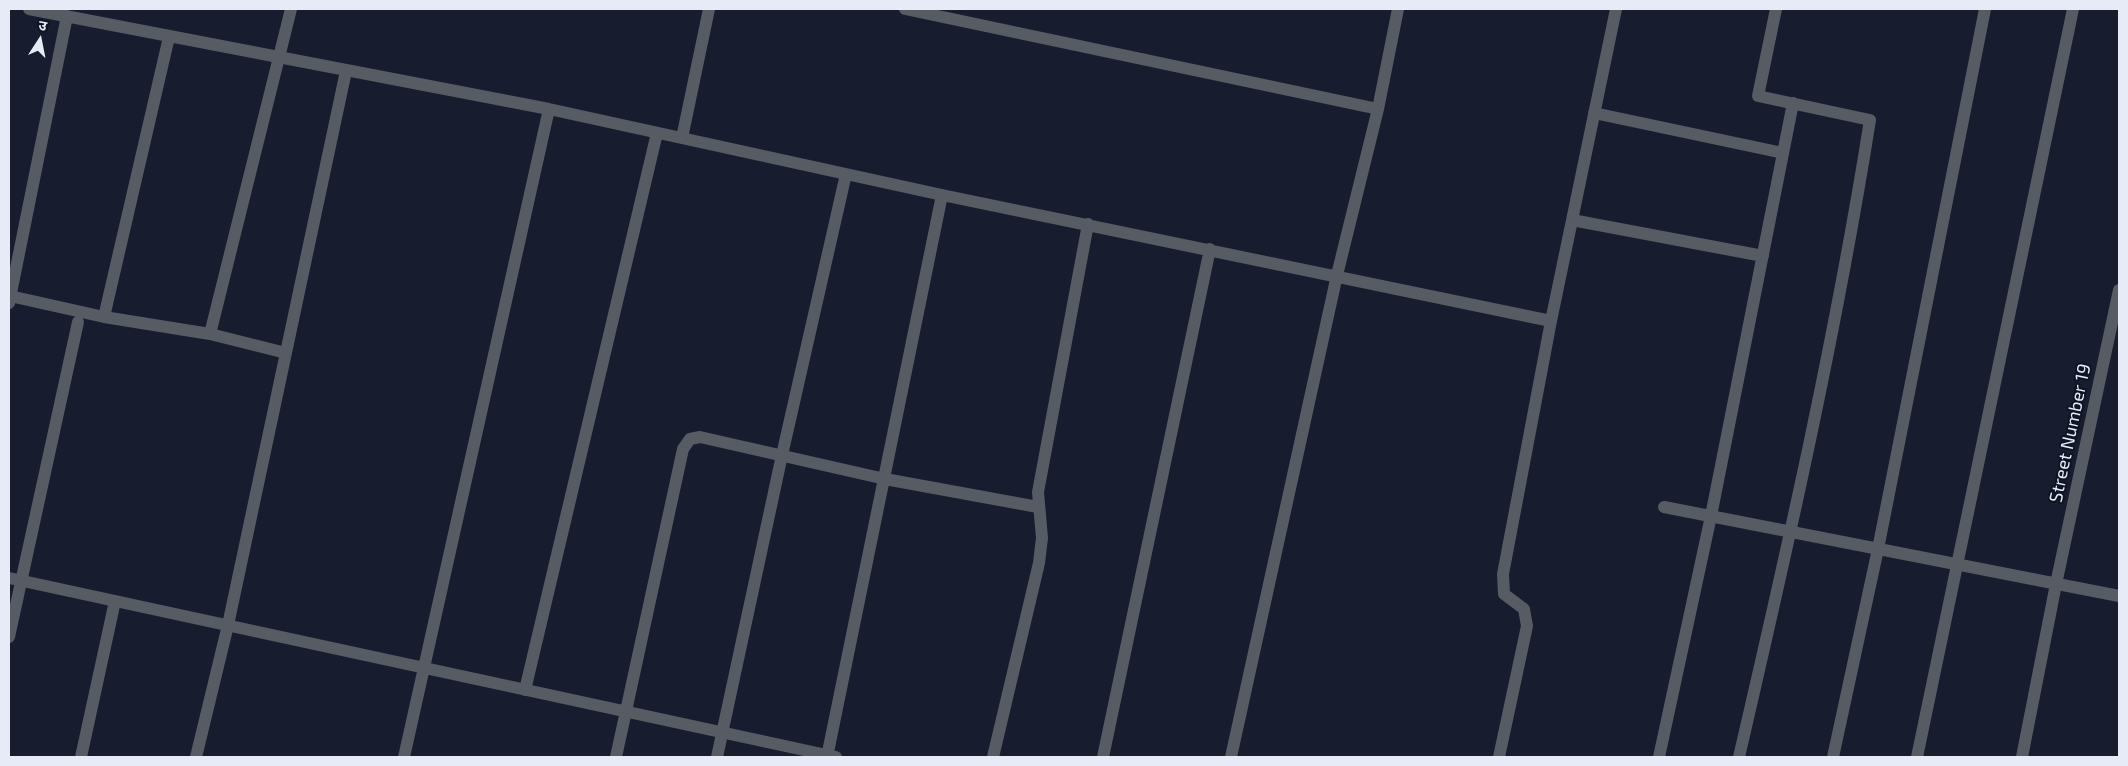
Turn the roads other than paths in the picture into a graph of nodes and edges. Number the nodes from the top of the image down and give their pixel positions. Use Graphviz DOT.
graph roads {
  1 [pos="29,9"];
  2 [pos="291,9"];
  3 [pos="709,9"];
  4 [pos="905,9"];
  5 [pos="1398,9"];
  6 [pos="1616,9"];
  7 [pos="1776,9"];
  8 [pos="1986,9"];
  9 [pos="2074,9"];
  10 [pos="67,16"];
  11 [pos="169,36"];
  12 [pos="279,58"];
  13 [pos="346,71"];
  14 [pos="1793,103"];
  15 [pos="549,109"];
  16 [pos="1378,109"];
  17 [pos="1594,114"];
  18 [pos="657,133"];
  19 [pos="682,138"];
  20 [pos="1783,153"];
  21 [pos="846,174"];
  22 [pos="942,195"];
  23 [pos="1572,220"];
  24 [pos="1088,224"];
  25 [pos="1210,249"];
  26 [pos="1763,256"];
  27 [pos="1337,276"];
  28 [pos="2119,290"];
  29 [pos="9,300"];
  30 [pos="104,317"];
  31 [pos="1551,321"];
  32 [pos="78,322"];
  33 [pos="210,334"];
  34 [pos="286,353"];
  35 [pos="782,455"];
  36 [pos="885,479"];
  37 [pos="1038,507"];
  38 [pos="1664,507"];
  39 [pos="1710,516"];
  40 [pos="1791,532"];
  41 [pos="1878,549"];
  42 [pos="1957,564"];
  43 [pos="15,579"];
  44 [pos="2056,584"];
  45 [pos="2119,596"];
  46 [pos="114,601"];
  47 [pos="228,625"];
  48 [pos="9,637"];
  49 [pos="424,668"];
  50 [pos="525,690"];
  51 [pos="626,712"];
  52 [pos="722,732"];
  53 [pos="81,757"];
  54 [pos="196,757"];
  55 [pos="404,757"];
  56 [pos="616,757"];
  57 [pos="717,757"];
  58 [pos="830,757"];
  59 [pos="993,757"];
  60 [pos="1103,757"];
  61 [pos="1231,757"];
  62 [pos="1499,757"];
  63 [pos="1659,757"];
  64 [pos="1739,757"];
  65 [pos="1833,757"];
  66 [pos="1917,757"];
  67 [pos="2022,757"];
  1 -- 10 [label="street"];
  2 -- 12 [label="street"];
  3 -- 19 [label="street"];
  4 -- 16 [label="street"];
  5 -- 16 [label="street"];
  6 -- 17 [label="street"];
  7 -- 14 [label="street"];
  8 -- 41 [label="street"];
  9 -- 42 [label="street"];
  10 -- 11 [label="street"];
  10 -- 29 [label="street"];
  11 -- 12 [label="street"];
  11 -- 30 [label="street"];
  12 -- 13 [label="street"];
  12 -- 33 [label="street"];
  13 -- 15 [label="street"];
  13 -- 34 [label="street"];
  14 -- 20 [label="street"];
  14 -- 40 [label="street"];
  15 -- 18 [label="street"];
  15 -- 49 [label="street"];
  16 -- 27 [label="street"];
  17 -- 20 [label="street"];
  17 -- 23 [label="street"];
  18 -- 19 [label="street"];
  18 -- 50 [label="street"];
  19 -- 21 [label="street"];
  20 -- 26 [label="street"];
  21 -- 22 [label="street"];
  21 -- 35 [label="street"];
  22 -- 24 [label="street"];
  22 -- 36 [label="street"];
  23 -- 26 [label="street"];
  23 -- 31 [label="street"];
  24 -- 25 [label="street"];
  24 -- 37 [label="street"];
  25 -- 27 [label="street"];
  25 -- 60 [label="street"];
  26 -- 39 [label="street"];
  27 -- 31 [label="street"];
  27 -- 61 [label="street"];
  28 -- 44 [label="street, Street Number 19"];
  29 -- 30 [label="street"];
  30 -- 33 [label="street"];
  31 -- 62 [label="street"];
  32 -- 43 [label="street"];
  33 -- 34 [label="street"];
  34 -- 47 [label="street"];
  35 -- 36 [label="street"];
  35 -- 51 [label="street"];
  35 -- 52 [label="street"];
  36 -- 37 [label="street"];
  36 -- 58 [label="street"];
  37 -- 59 [label="street"];
  38 -- 39 [label="street"];
  39 -- 40 [label="street"];
  39 -- 63 [label="street"];
  40 -- 41 [label="street"];
  40 -- 64 [label="street"];
  41 -- 42 [label="street"];
  41 -- 65 [label="street"];
  42 -- 44 [label="street"];
  42 -- 66 [label="street"];
  43 -- 46 [label="street"];
  43 -- 48 [label="street"];
  44 -- 45 [label="street"];
  44 -- 67 [label="street, Street Number 19"];
  46 -- 47 [label="street"];
  46 -- 53 [label="street"];
  47 -- 49 [label="street"];
  47 -- 54 [label="street"];
  49 -- 50 [label="street"];
  49 -- 55 [label="street"];
  50 -- 51 [label="street"];
  51 -- 52 [label="street"];
  51 -- 56 [label="street"];
  52 -- 57 [label="street"];
  52 -- 58 [label="street"];
}
